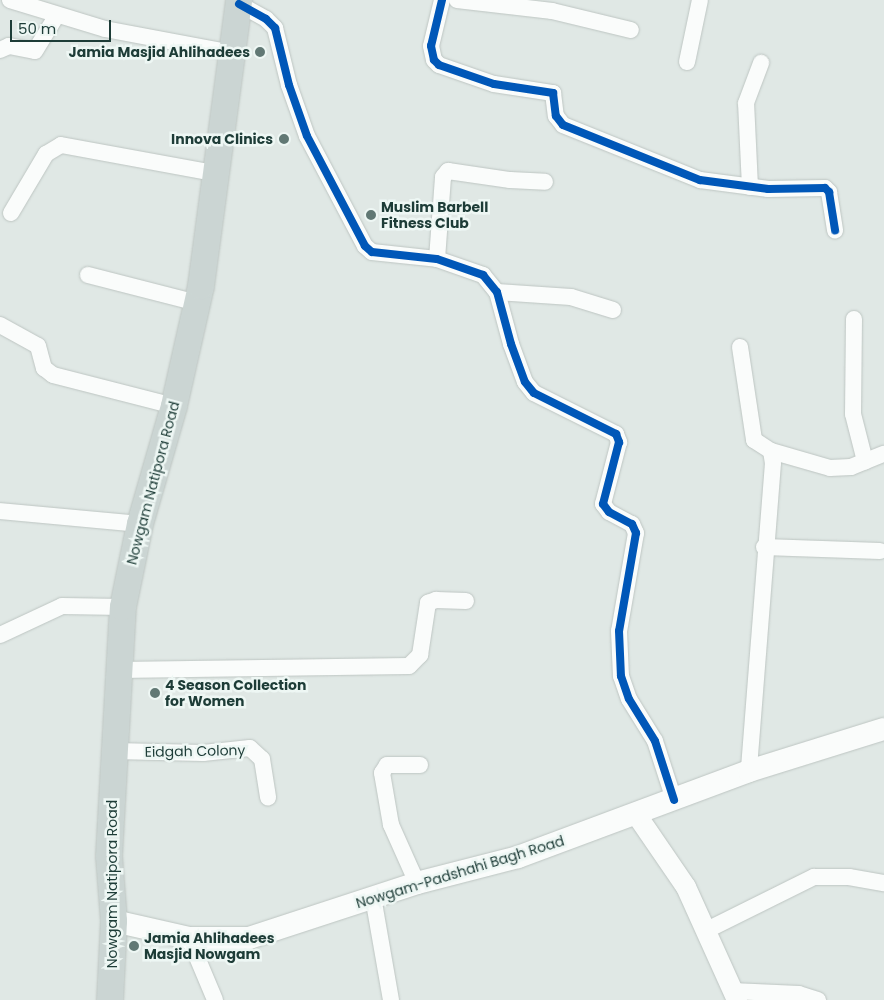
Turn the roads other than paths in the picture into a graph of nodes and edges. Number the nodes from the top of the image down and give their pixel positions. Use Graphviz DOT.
graph roads {
  1 [pos="10,0"];
  2 [pos="442,0"];
  3 [pos="457,0"];
  4 [pos="700,0"];
  5 [pos="239,2"];
  6 [pos="57,15"];
  7 [pos="631,30"];
  8 [pos="0,50"];
  9 [pos="232,52"];
  10 [pos="687,62"];
  11 [pos="761,63"];
  12 [pos="214,173"];
  13 [pos="545,182"];
  14 [pos="750,187"];
  15 [pos="11,213"];
  16 [pos="835,231"];
  17 [pos="437,259"];
  18 [pos="88,275"];
  19 [pos="497,292"];
  20 [pos="197,303"];
  21 [pos="613,310"];
  22 [pos="854,319"];
  23 [pos="0,325"];
  24 [pos="740,347"];
  25 [pos="174,406"];
  26 [pos="771,451"];
  27 [pos="884,454"];
  28 [pos="864,461"];
  29 [pos="0,511"];
  30 [pos="140,524"];
  31 [pos="764,547"];
  32 [pos="880,551"];
  33 [pos="466,601"];
  34 [pos="123,607"];
  35 [pos="0,635"];
  36 [pos="118,670"];
  37 [pos="884,729"];
  38 [pos="114,751"];
  39 [pos="420,765"];
  40 [pos="749,771"];
  41 [pos="268,798"];
  42 [pos="674,800"];
  43 [pos="636,814"];
  44 [pos="417,883"];
  45 [pos="884,883"];
  46 [pos="373,898"];
  47 [pos="114,921"];
  48 [pos="705,931"];
  49 [pos="189,938"];
  50 [pos="734,995"];
  51 [pos="110,1000"];
  52 [pos="215,1000"];
  53 [pos="390,1000"];
  54 [pos="818,1000"];
  1 -- 6 [label="street"];
  2 -- 14 [label="street"];
  3 -- 7 [label="street"];
  4 -- 10 [label="street"];
  5 -- 9 [label="main road, Nowgam Natipora Road"];
  5 -- 17 [label="street"];
  6 -- 8 [label="street"];
  6 -- 9 [label="street"];
  9 -- 12 [label="main road, Nowgam Natipora Road"];
  11 -- 14 [label="street"];
  12 -- 15 [label="street"];
  12 -- 20 [label="main road, Nowgam Natipora Road"];
  13 -- 17 [label="street"];
  14 -- 16 [label="street"];
  17 -- 19 [label="street"];
  18 -- 20 [label="street"];
  19 -- 21 [label="street"];
  19 -- 42 [label="street"];
  20 -- 25 [label="main road, Nowgam Natipora Road"];
  22 -- 28 [label="street"];
  23 -- 25 [label="street"];
  24 -- 26 [label="street"];
  25 -- 30 [label="main road, Nowgam Natipora Road"];
  26 -- 28 [label="street"];
  26 -- 31 [label="street"];
  27 -- 28 [label="street"];
  29 -- 30 [label="street"];
  30 -- 34 [label="main road, Nowgam Natipora Road"];
  31 -- 32 [label="street"];
  31 -- 40 [label="street"];
  33 -- 36 [label="street"];
  34 -- 35 [label="street"];
  34 -- 36 [label="main road, Nowgam Natipora Road"];
  36 -- 38 [label="main road, Nowgam Natipora Road"];
  37 -- 40 [label="main road, Nowgam-Padshahi Bagh Road"];
  38 -- 41 [label="street, Eidgah Colony"];
  38 -- 47 [label="main road, Nowgam Natipora Road"];
  39 -- 44 [label="street"];
  40 -- 42 [label="main road, Nowgam-Padshahi Bagh Road"];
  42 -- 43 [label="main road, Nowgam-Padshahi Bagh Road"];
  43 -- 44 [label="main road, Nowgam-Padshahi Bagh Road"];
  43 -- 48 [label="street"];
  44 -- 46 [label="main road, Nowgam-Padshahi Bagh Road"];
  45 -- 48 [label="street"];
  46 -- 49 [label="main road, Nowgam-Padshahi Bagh Road"];
  46 -- 53 [label="street"];
  47 -- 49 [label="main road, Nowgam-Padshahi Bagh Road"];
  47 -- 51 [label="main road, Nowgam Natipora Road"];
  48 -- 50 [label="street"];
  49 -- 52 [label="street"];
  50 -- 54 [label="street"];
}
